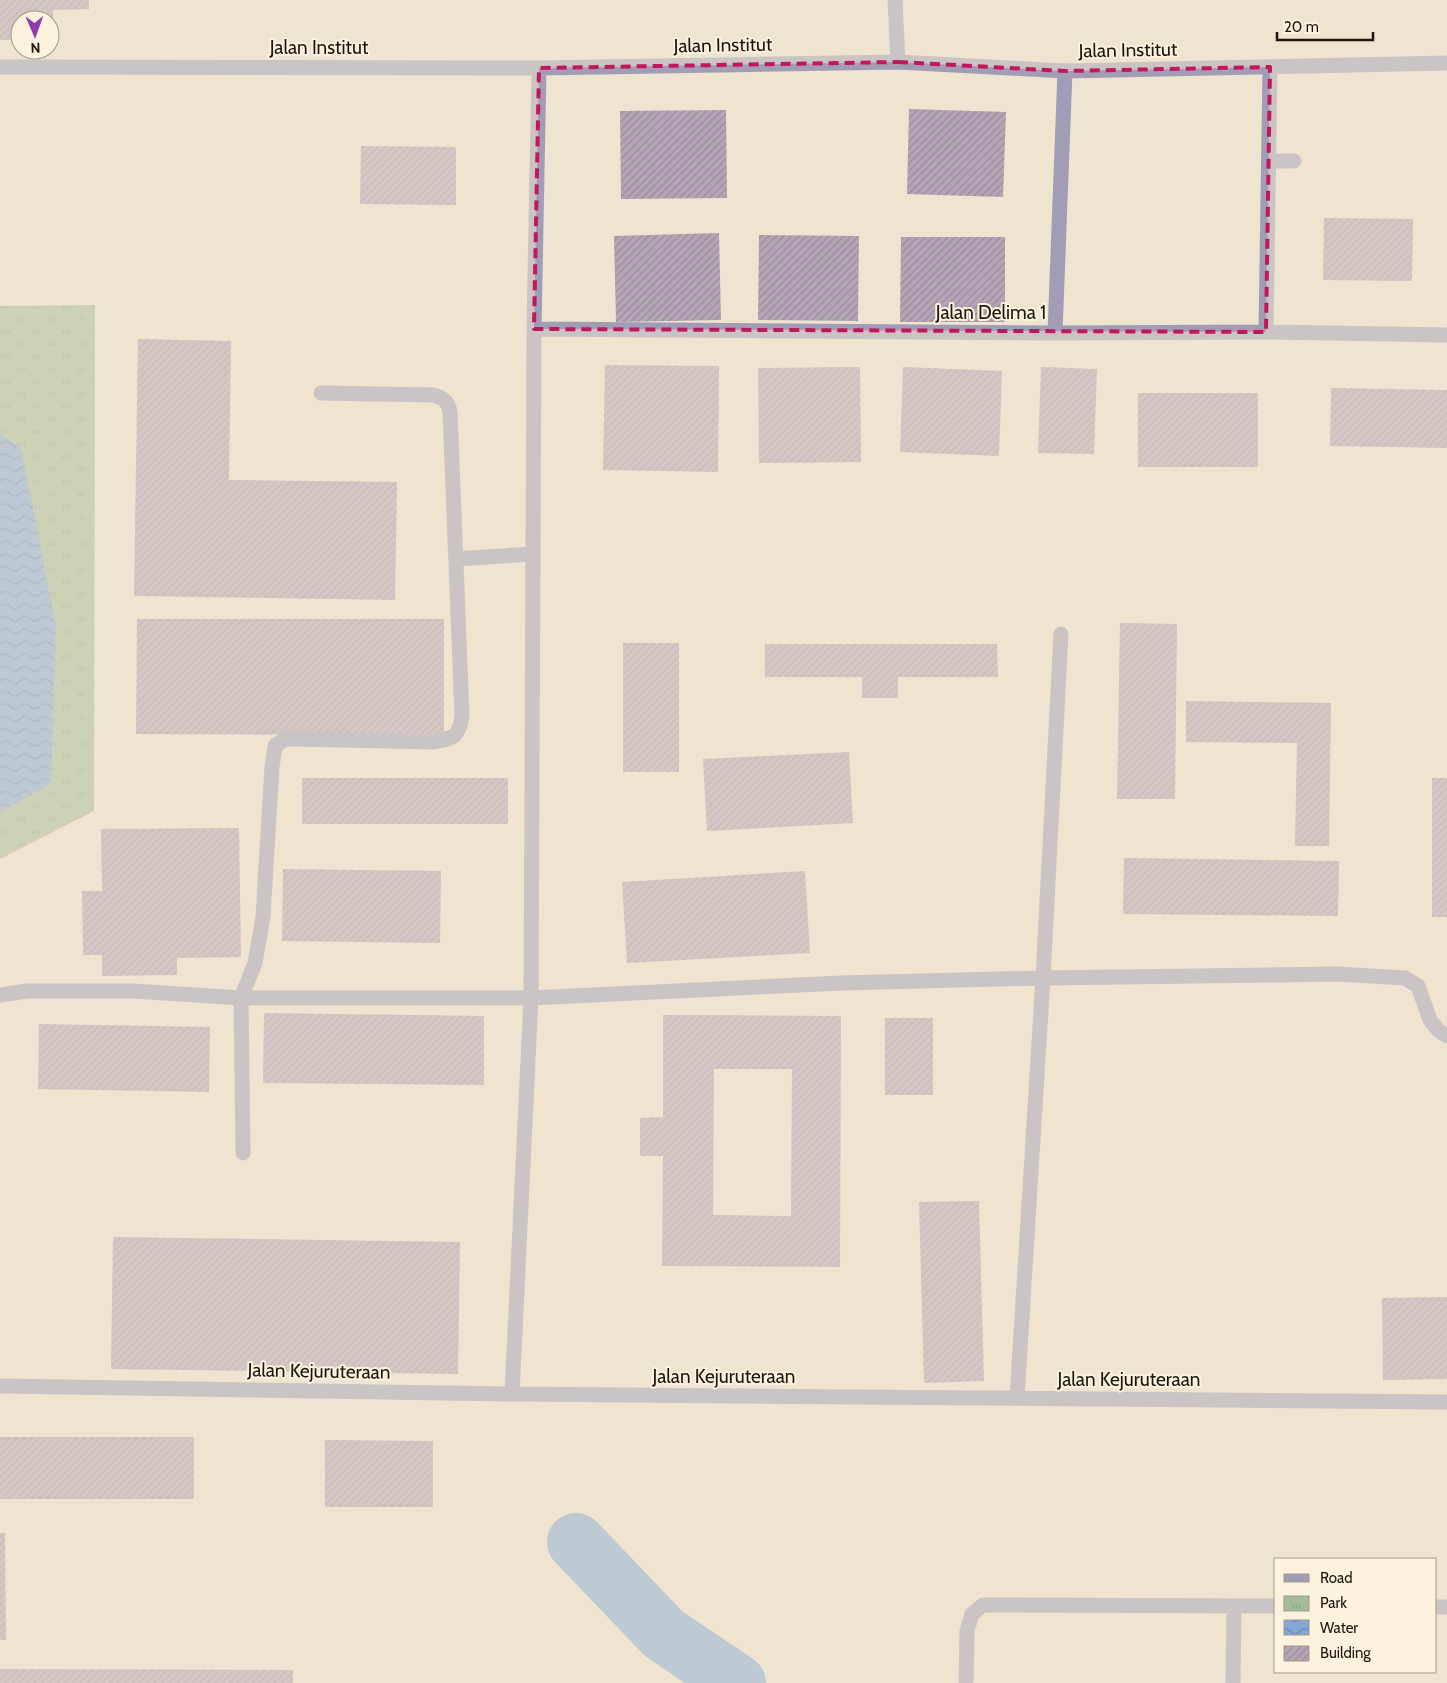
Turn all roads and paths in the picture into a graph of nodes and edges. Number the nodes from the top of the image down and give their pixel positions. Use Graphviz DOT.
graph roads {
  1 [pos="896,0"];
  2 [pos="898,62"];
  3 [pos="1447,63"];
  4 [pos="0,67"];
  5 [pos="1270,67"];
  6 [pos="539,68"];
  7 [pos="1065,71"];
  8 [pos="1269,161"];
  9 [pos="1294,161"];
  10 [pos="534,329"];
  11 [pos="1266,332"];
  12 [pos="1056,333"];
  13 [pos="1447,335"];
  14 [pos="320,393"];
  15 [pos="532,554"];
  16 [pos="456,559"];
  17 [pos="1061,634"];
  18 [pos="1043,978"];
  19 [pos="0,995"];
  20 [pos="241,998"];
  21 [pos="531,998"];
  22 [pos="1447,1036"];
  23 [pos="243,1153"];
  24 [pos="0,1386"];
  25 [pos="512,1394"];
  26 [pos="1017,1398"];
  27 [pos="1447,1402"];
  28 [pos="1234,1606"];
  29 [pos="1274,1606"];
  30 [pos="966,1683"];
  31 [pos="1234,1683"];
  1 -- 2 [label="street"];
  2 -- 6 [label="street, Jalan Institut"];
  2 -- 7 [label="street, Jalan Institut"];
  3 -- 5 [label="street, Jalan Institut"];
  4 -- 6 [label="street, Jalan Institut"];
  5 -- 7 [label="street, Jalan Institut"];
  5 -- 8 [label="street"];
  6 -- 10 [label="street"];
  7 -- 12 [label="street"];
  8 -- 9 [label="street"];
  8 -- 11 [label="street"];
  10 -- 12 [label="street, Jalan Delima 1"];
  10 -- 15 [label="street"];
  11 -- 12 [label="street, Jalan Delima 1"];
  11 -- 13 [label="street, Jalan Delima 1"];
  14 -- 16 [label="street"];
  15 -- 16 [label="street"];
  15 -- 21 [label="street"];
  16 -- 20 [label="street"];
  17 -- 18 [label="street"];
  18 -- 21 [label="street"];
  18 -- 22 [label="street"];
  18 -- 26 [label="street"];
  19 -- 20 [label="street"];
  20 -- 21 [label="street"];
  20 -- 23 [label="street"];
  21 -- 25 [label="street"];
  24 -- 25 [label="street, Jalan Kejuruteraan"];
  25 -- 26 [label="street, Jalan Kejuruteraan"];
  26 -- 27 [label="street, Jalan Kejuruteraan"];
  28 -- 29 [label="street"];
  28 -- 30 [label="street"];
  28 -- 31 [label="street"];
}
